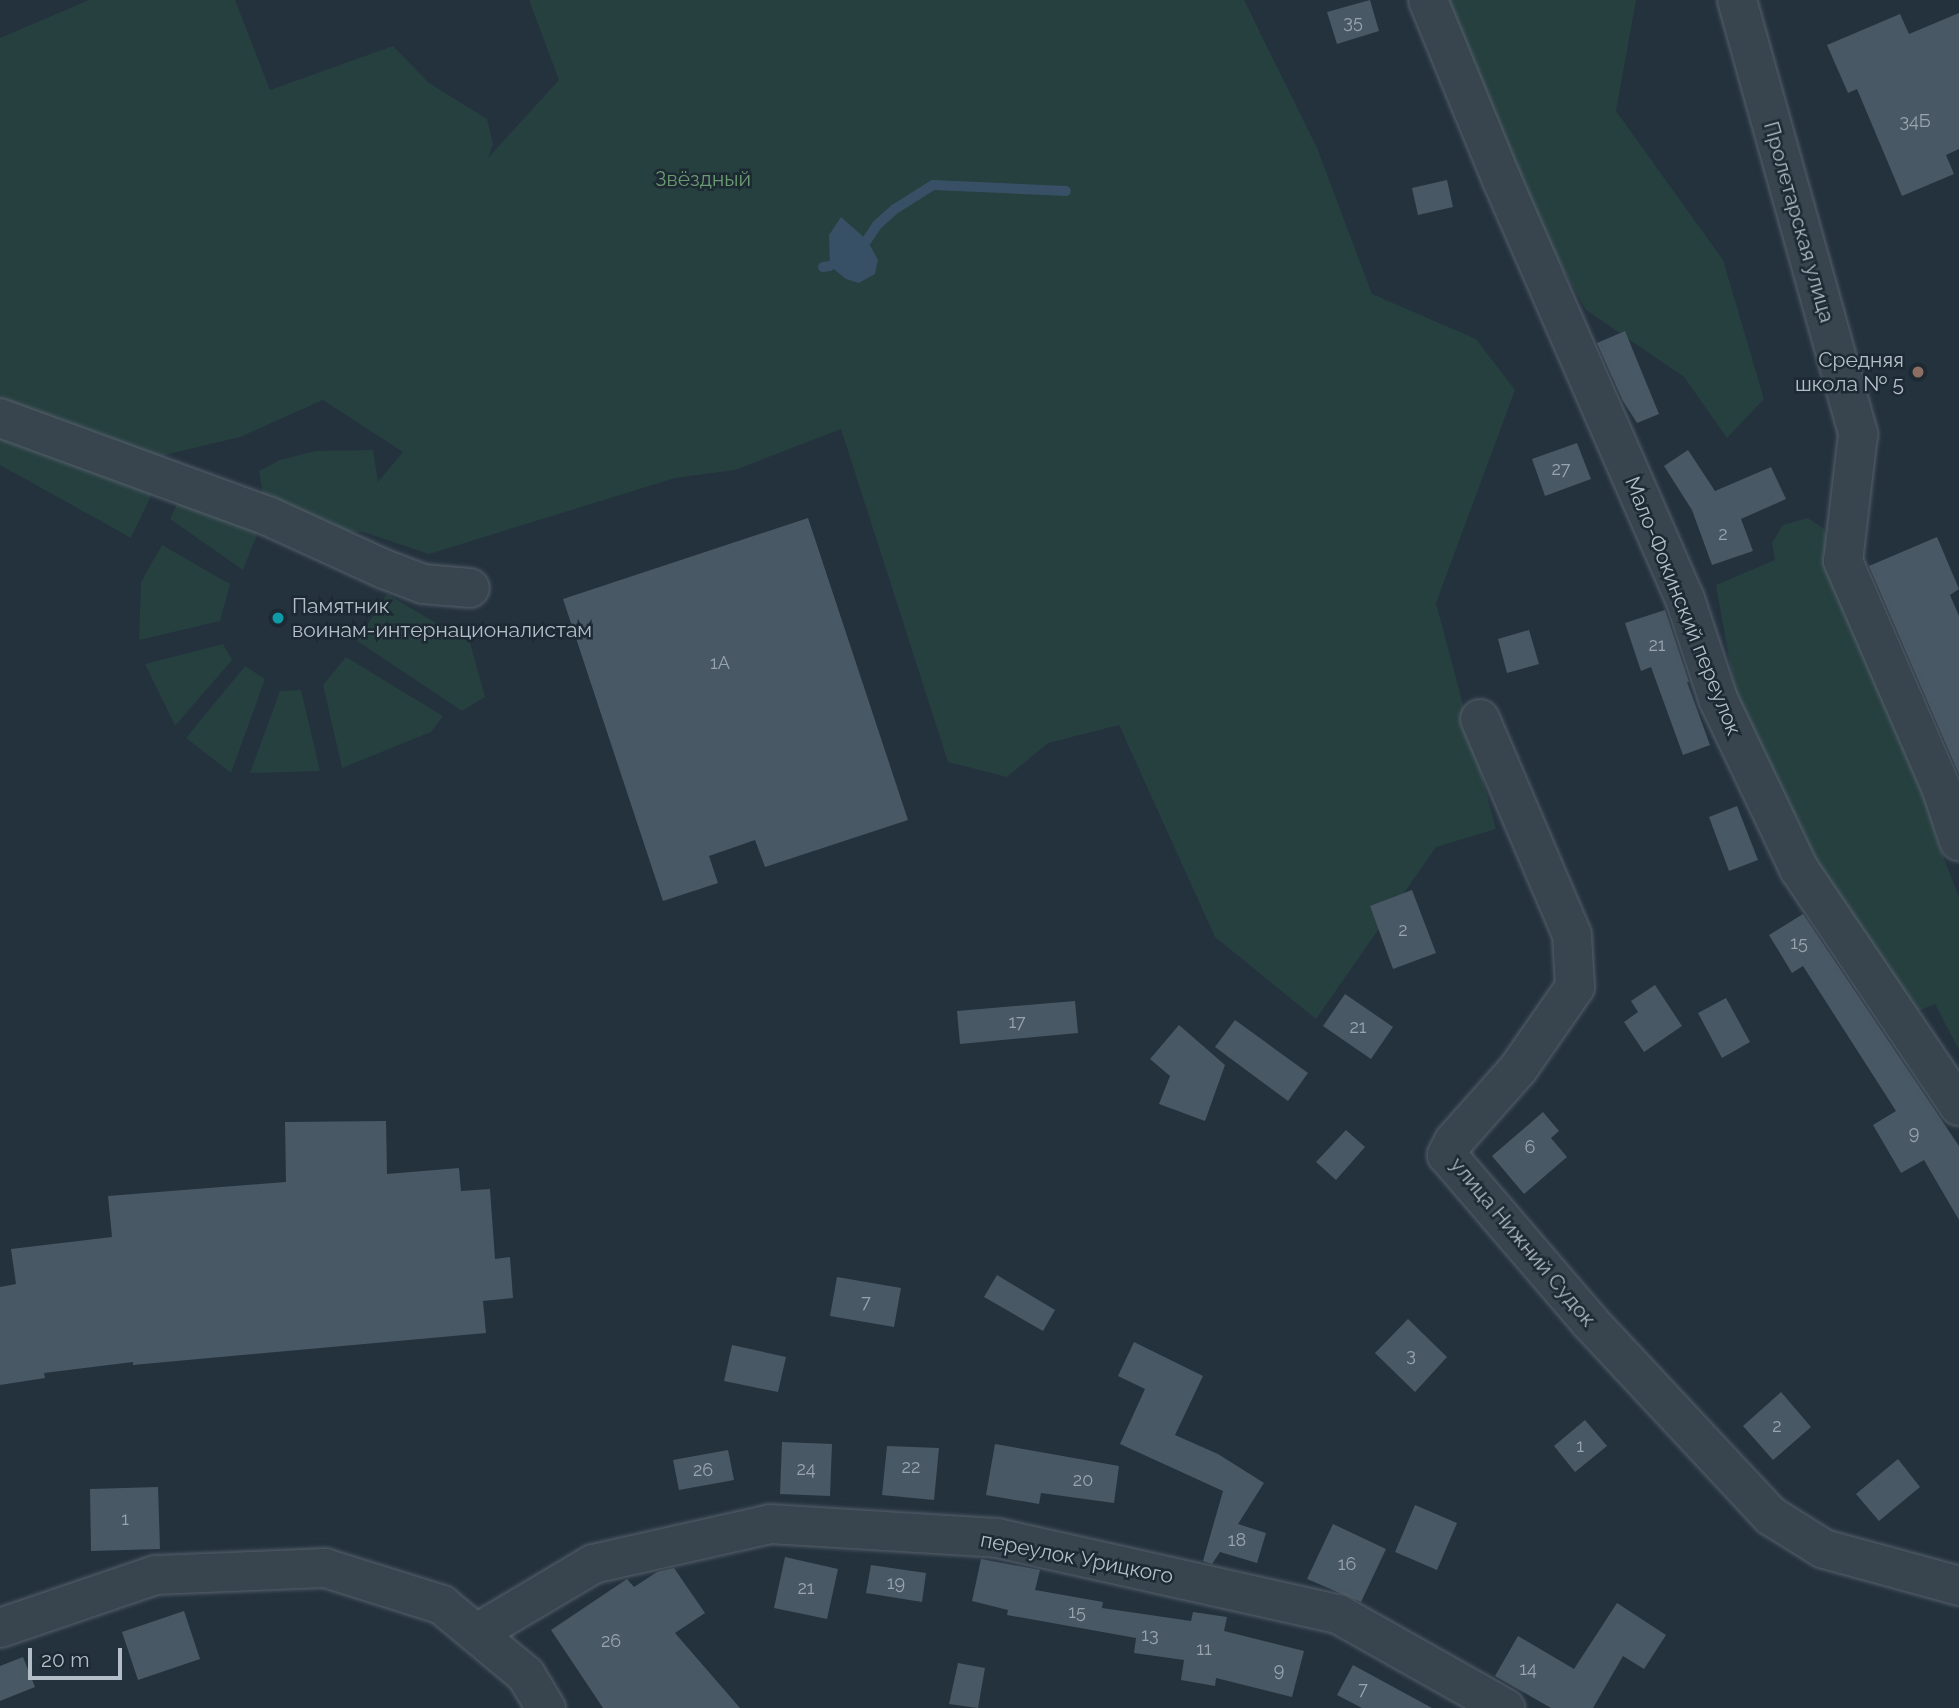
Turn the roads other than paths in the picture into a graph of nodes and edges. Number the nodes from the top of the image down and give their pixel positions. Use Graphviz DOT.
graph roads {
  1 [pos="1428,0"];
  2 [pos="1737,0"];
  3 [pos="0,418"];
  4 [pos="470,588"];
  5 [pos="1480,719"];
  6 [pos="1950,786"];
  7 [pos="1959,841"];
  8 [pos="1959,1105"];
  9 [pos="1959,1586"];
  10 [pos="0,1628"];
  11 [pos="477,1633"];
  12 [pos="546,1708"];
  13 [pos="1505,1708"];
  1 -- 8 [label="street, Мало-Фокинский переулок"];
  2 -- 6 [label="street, Пролетарская улица"];
  3 -- 4 [label="street"];
  5 -- 9 [label="street, улица Нижний Судок"];
  6 -- 7 [label="street, Пролетарская улица"];
  10 -- 11 [label="street"];
  11 -- 12 [label="street"];
  11 -- 13 [label="street, переулок Урицкого"];
}
